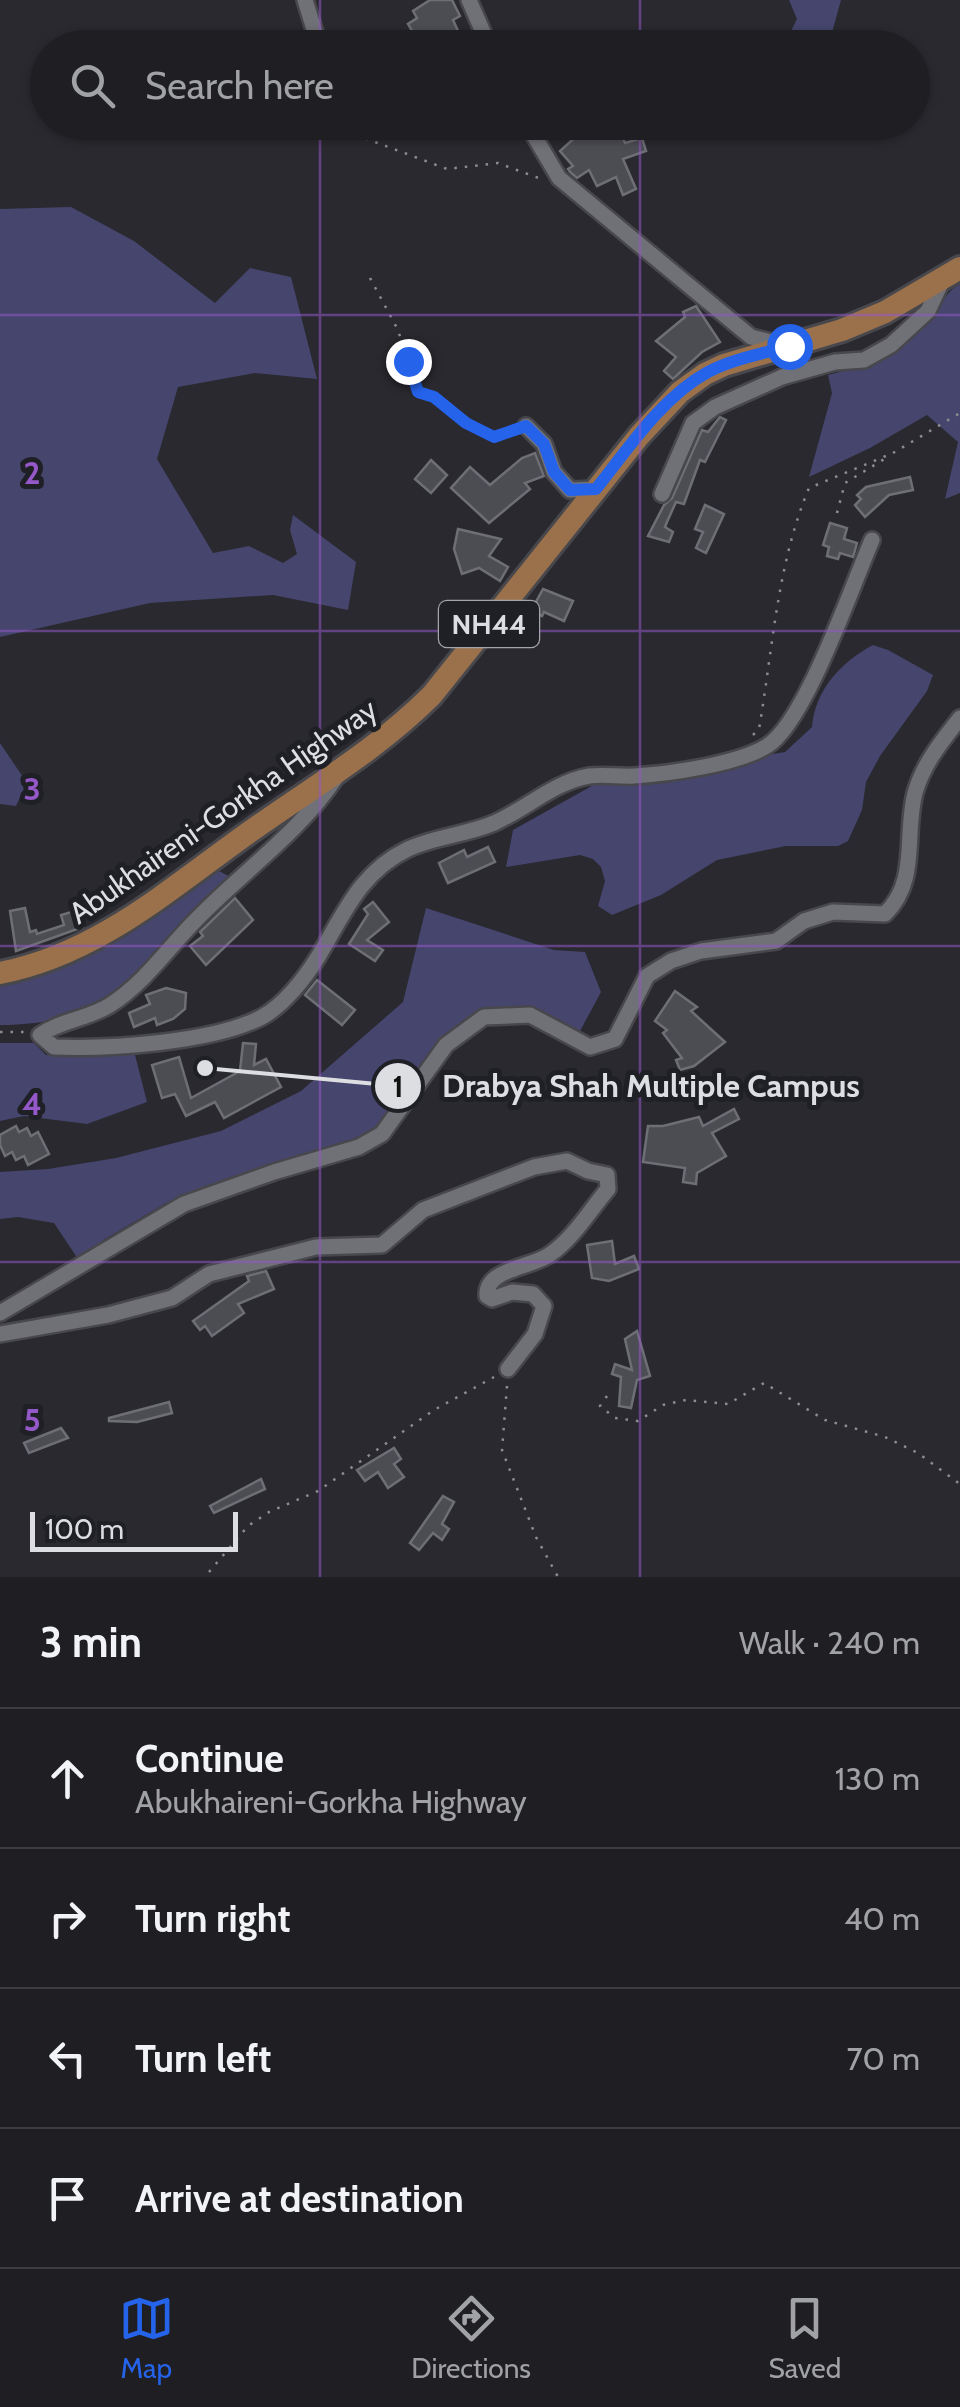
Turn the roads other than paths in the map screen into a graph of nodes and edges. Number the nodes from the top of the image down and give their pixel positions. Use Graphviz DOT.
graph roads {
  1 [pos="305,0"];
  2 [pos="469,0"];
  3 [pos="314,30"];
  4 [pos="482,30"];
  5 [pos="537,140"];
  6 [pos="952,272"];
  7 [pos="789,346"];
  8 [pos="526,426"];
  9 [pos="596,489"];
  10 [pos="662,494"];
  11 [pos="872,540"];
  12 [pos="960,718"];
  13 [pos="340,773"];
  14 [pos="0,973"];
  15 [pos="0,1314"];
  16 [pos="0,1334"];
  17 [pos="508,1369"];
  1 -- 3 [label="street"];
  2 -- 4 [label="street"];
  5 -- 7 [label="street"];
  6 -- 7 [label="main road, Abukhaireni-Gorkha Highway / NH44"];
  6 -- 10 [label="street"];
  7 -- 9 [label="main road, Abukhaireni-Gorkha Highway / NH44"];
  8 -- 9 [label="street"];
  9 -- 13 [label="main road, Abukhaireni-Gorkha Highway / NH44"];
  11 -- 13 [label="street"];
  12 -- 15 [label="street"];
  13 -- 14 [label="main road, Abukhaireni-Gorkha Highway / NH44"];
  16 -- 17 [label="street"];
}
